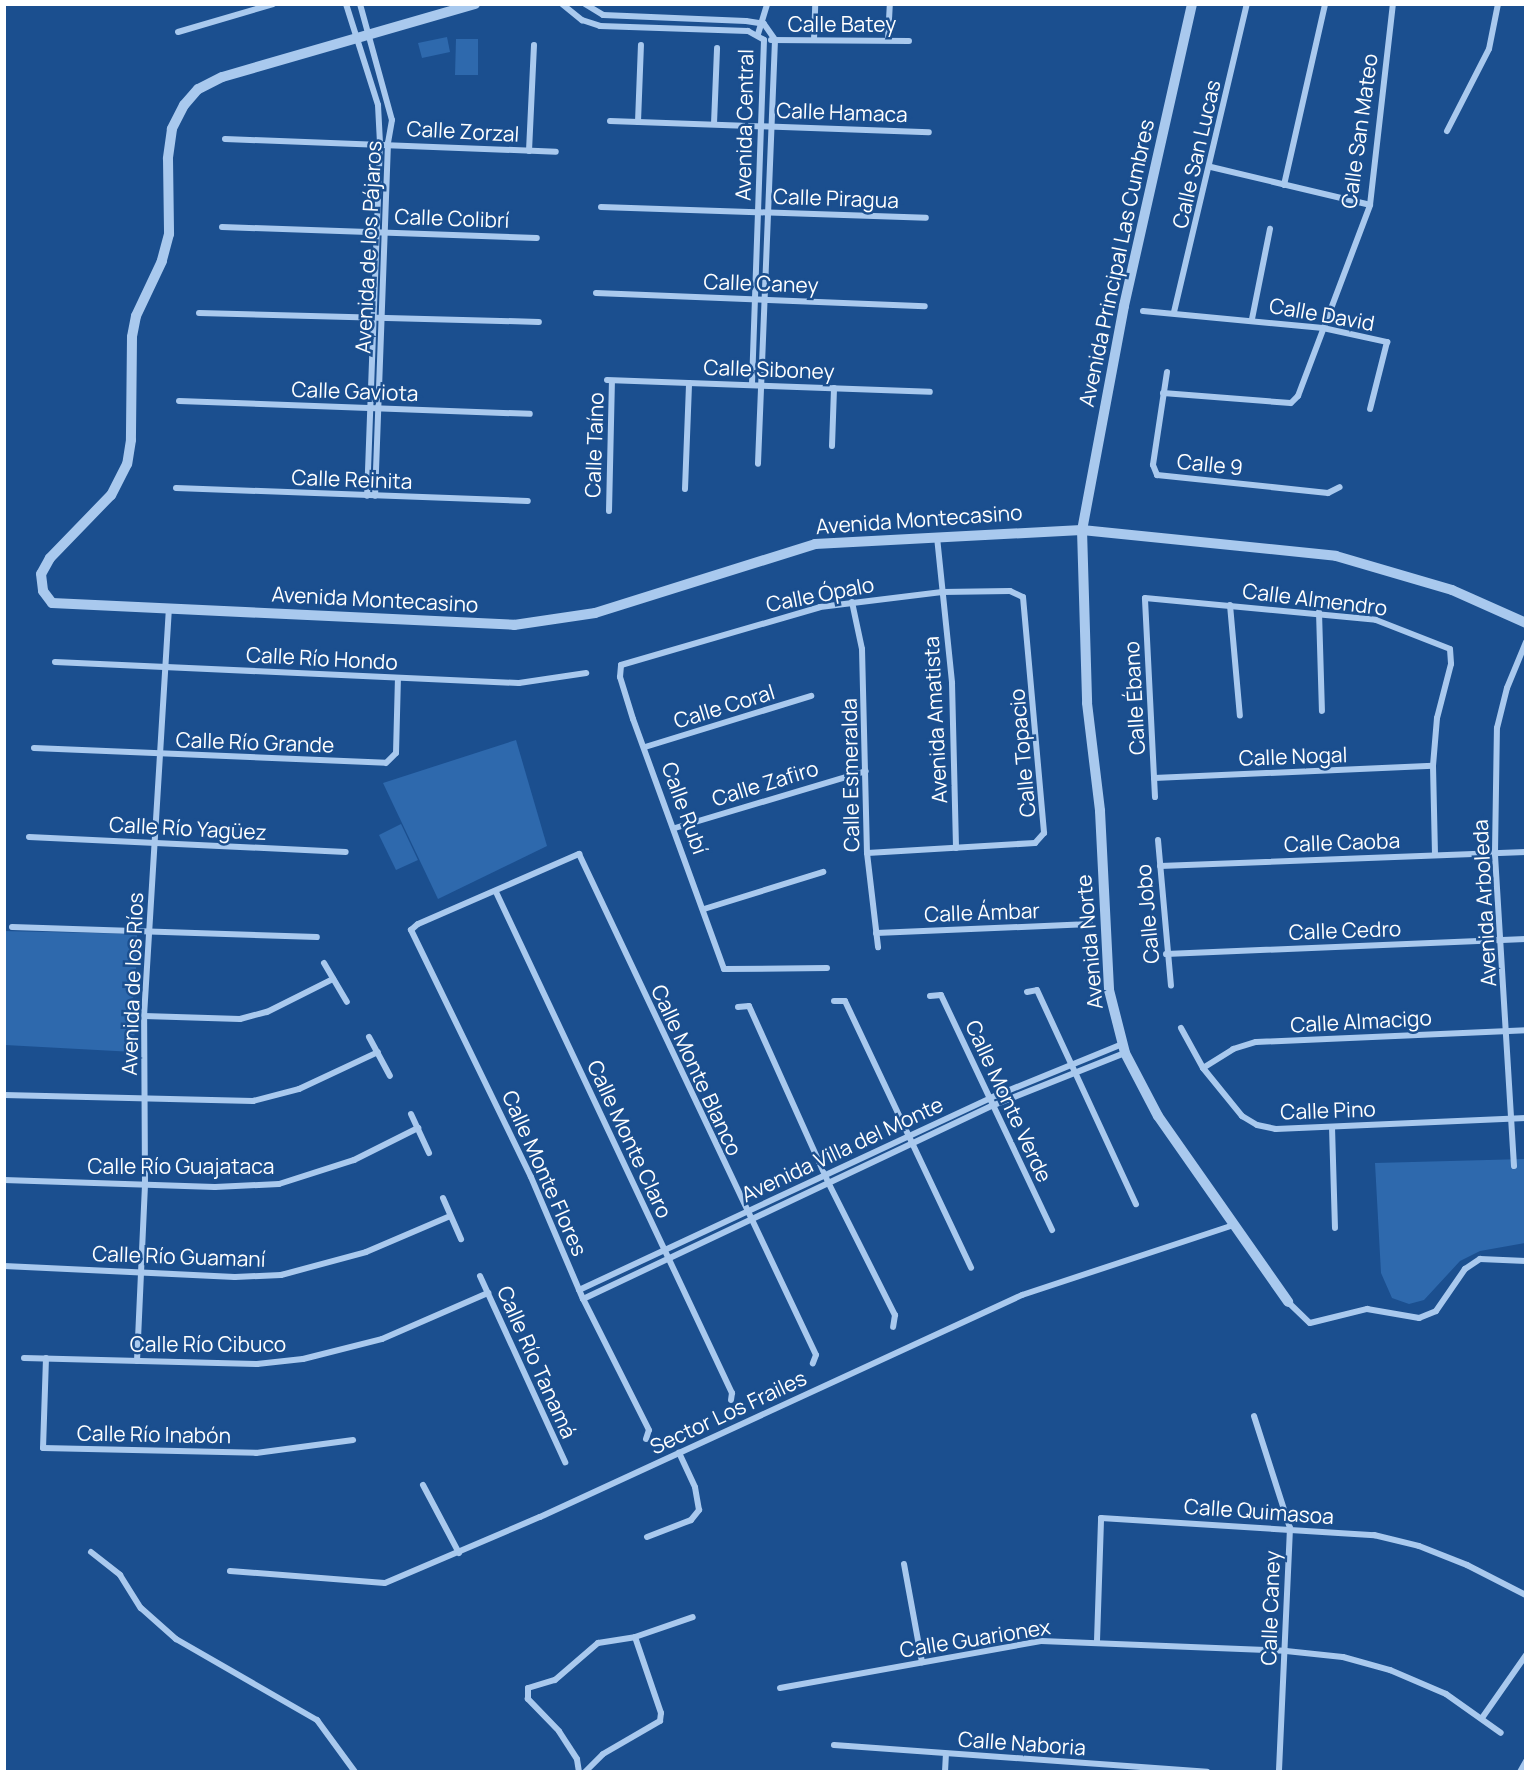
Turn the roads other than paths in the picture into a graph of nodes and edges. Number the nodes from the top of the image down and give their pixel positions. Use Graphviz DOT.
graph roads {
  1 [pos="273,4"];
  2 [pos="346,4"];
  3 [pos="360,4"];
  4 [pos="475,4"];
  5 [pos="562,4"];
  6 [pos="585,4"];
  7 [pos="767,4"];
  8 [pos="815,4"];
  9 [pos="890,4"];
  10 [pos="1192,4"];
  11 [pos="1247,4"];
  12 [pos="1325,4"];
  13 [pos="1393,4"];
  14 [pos="1498,4"];
  15 [pos="648,17"];
  16 [pos="673,18"];
  17 [pos="764,24"];
  18 [pos="648,29"];
  19 [pos="673,30"];
  20 [pos="178,32"];
  21 [pos="369,34"];
  22 [pos="758,34"];
  23 [pos="357,38"];
  24 [pos="888,39"];
  25 [pos="764,40"];
  26 [pos="775,40"];
  27 [pos="814,40"];
  28 [pos="909,41"];
  29 [pos="534,45"];
  30 [pos="641,45"];
  31 [pos="717,48"];
  32 [pos="610,121"];
  33 [pos="638,122"];
  34 [pos="714,124"];
  35 [pos="762,125"];
  36 [pos="772,126"];
  37 [pos="1447,131"];
  38 [pos="929,132"];
  39 [pos="225,139"];
  40 [pos="380,143"];
  41 [pos="388,143"];
  42 [pos="529,151"];
  43 [pos="556,152"];
  44 [pos="1210,167"];
  45 [pos="1284,185"];
  46 [pos="1370,205"];
  47 [pos="601,207"];
  48 [pos="759,212"];
  49 [pos="768,213"];
  50 [pos="927,218"];
  51 [pos="222,227"];
  52 [pos="1270,230"];
  53 [pos="377,232"];
  54 [pos="384,232"];
  55 [pos="537,238"];
  56 [pos="596,293"];
  57 [pos="756,298"];
  58 [pos="765,299"];
  59 [pos="925,306"];
  60 [pos="1143,311"];
  61 [pos="1174,312"];
  62 [pos="199,313"];
  63 [pos="373,319"];
  64 [pos="1252,319"];
  65 [pos="381,320"];
  66 [pos="539,321"];
  67 [pos="1323,328"];
  68 [pos="1167,372"];
  69 [pos="609,380"];
  70 [pos="689,383"];
  71 [pos="752,385"];
  72 [pos="761,385"];
  73 [pos="834,388"];
  74 [pos="930,392"];
  75 [pos="1163,393"];
  76 [pos="179,401"];
  77 [pos="370,408"];
  78 [pos="378,408"];
  79 [pos="1370,409"];
  80 [pos="530,414"];
  81 [pos="832,446"];
  82 [pos="758,464"];
  83 [pos="1340,487"];
  84 [pos="176,489"];
  85 [pos="685,489"];
  86 [pos="367,496"];
  87 [pos="375,496"];
  88 [pos="528,501"];
  89 [pos="609,511"];
  90 [pos="1082,530"];
  91 [pos="937,534"];
  92 [pos="942,592"];
  93 [pos="1023,597"];
  94 [pos="1145,598"];
  95 [pos="852,602"];
  96 [pos="1230,605"];
  97 [pos="169,609"];
  98 [pos="1318,612"];
  99 [pos="1526,622"];
  100 [pos="1526,642"];
  101 [pos="55,662"];
  102 [pos="627,662"];
  103 [pos="168,665"];
  104 [pos="586,673"];
  105 [pos="398,679"];
  106 [pos="812,696"];
  107 [pos="1322,711"];
  108 [pos="1240,716"];
  109 [pos="645,747"];
  110 [pos="34,748"];
  111 [pos="162,755"];
  112 [pos="1434,766"];
  113 [pos="866,771"];
  114 [pos="1154,778"];
  115 [pos="1155,797"];
  116 [pos="675,828"];
  117 [pos="29,837"];
  118 [pos="1158,840"];
  119 [pos="155,844"];
  120 [pos="956,848"];
  121 [pos="346,852"];
  122 [pos="1495,852"];
  123 [pos="1526,852"];
  124 [pos="867,853"];
  125 [pos="1435,854"];
  126 [pos="1160,866"];
  127 [pos="823,872"];
  128 [pos="496,892"];
  129 [pos="704,909"];
  130 [pos="1090,924"];
  131 [pos="12,927"];
  132 [pos="148,930"];
  133 [pos="876,933"];
  134 [pos="317,937"];
  135 [pos="1526,939"];
  136 [pos="1501,940"];
  137 [pos="878,947"];
  138 [pos="1166,954"];
  139 [pos="324,963"];
  140 [pos="827,969"];
  141 [pos="333,979"];
  142 [pos="1171,985"];
  143 [pos="1027,992"];
  144 [pos="930,996"];
  145 [pos="834,1001"];
  146 [pos="347,1002"];
  147 [pos="738,1007"];
  148 [pos="144,1016"];
  149 [pos="1181,1028"];
  150 [pos="1526,1030"];
  151 [pos="1508,1031"];
  152 [pos="369,1036"];
  153 [pos="1124,1048"];
  154 [pos="378,1052"];
  155 [pos="1071,1064"];
  156 [pos="1203,1068"];
  157 [pos="1074,1072"];
  158 [pos="390,1076"];
  159 [pos="4,1095"];
  160 [pos="146,1099"];
  161 [pos="992,1102"];
  162 [pos="411,1113"];
  163 [pos="1526,1118"];
  164 [pos="1511,1119"];
  165 [pos="1332,1127"];
  166 [pos="418,1128"];
  167 [pos="909,1136"];
  168 [pos="912,1143"];
  169 [pos="429,1154"];
  170 [pos="1514,1166"];
  171 [pos="825,1175"];
  172 [pos="4,1180"];
  173 [pos="145,1184"];
  174 [pos="829,1184"];
  175 [pos="443,1198"];
  176 [pos="1136,1204"];
  177 [pos="745,1212"];
  178 [pos="450,1216"];
  179 [pos="749,1221"];
  180 [pos="1234,1225"];
  181 [pos="1335,1228"];
  182 [pos="1052,1230"];
  183 [pos="461,1239"];
  184 [pos="663,1251"];
  185 [pos="667,1260"];
  186 [pos="1526,1261"];
  187 [pos="4,1266"];
  188 [pos="971,1268"];
  189 [pos="141,1271"];
  190 [pos="480,1276"];
  191 [pos="579,1290"];
  192 [pos="488,1293"];
  193 [pos="583,1299"];
  194 [pos="1288,1302"];
  195 [pos="893,1327"];
  196 [pos="24,1358"];
  197 [pos="46,1358"];
  198 [pos="137,1361"];
  199 [pos="813,1363"];
  200 [pos="731,1400"];
  201 [pos="1254,1416"];
  202 [pos="646,1439"];
  203 [pos="353,1440"];
  204 [pos="679,1453"];
  205 [pos="565,1462"];
  206 [pos="423,1485"];
  207 [pos="1290,1528"];
  208 [pos="647,1537"];
  209 [pos="91,1552"];
  210 [pos="459,1553"];
  211 [pos="904,1564"];
  212 [pos="230,1571"];
  213 [pos="1526,1595"];
  214 [pos="693,1617"];
  215 [pos="635,1637"];
  216 [pos="1097,1641"];
  217 [pos="1286,1652"];
  218 [pos="1526,1655"];
  219 [pos="922,1662"];
  220 [pos="780,1688"];
  221 [pos="1482,1718"];
  222 [pos="1501,1733"];
  223 [pos="834,1745"];
  224 [pos="946,1754"];
  225 [pos="1526,1761"];
  226 [pos="1057,1763"];
  227 [pos="1167,1770"];
  228 [pos="355,1772"];
  229 [pos="579,1772"];
  230 [pos="585,1772"];
  231 [pos="945,1772"];
  232 [pos="1056,1772"];
  233 [pos="1208,1772"];
  234 [pos="1279,1772"];
  235 [pos="1520,1772"];
  1 -- 20 [label="street"];
  2 -- 23 [label="street, Avenida de los Pájaros"];
  3 -- 21 [label="street, Avenida de los Pájaros"];
  4 -- 21 [label="street, Avenida Montecasino"];
  5 -- 18 [label="street, Avenida Central"];
  6 -- 15 [label="street, Avenida Central"];
  7 -- 17 [label="street"];
  8 -- 27 [label="street"];
  9 -- 24 [label="street"];
  10 -- 90 [label="street, Avenida Principal Las Cumbres"];
  11 -- 44 [label="street, Calle San Lucas"];
  12 -- 45 [label="street"];
  13 -- 46 [label="street, Calle San Mateo"];
  14 -- 37 [label="street"];
  15 -- 16 [label="street, Avenida Central"];
  15 -- 18 [label="street"];
  16 -- 17 [label="street, Avenida Central"];
  16 -- 19 [label="street"];
  17 -- 22 [label="street"];
  17 -- 26 [label="street, Avenida Central"];
  18 -- 19 [label="street, Avenida Central"];
  19 -- 22 [label="street, Avenida Central"];
  21 -- 23 [label="street, Avenida Montecasino"];
  21 -- 41 [label="street, Avenida de los Pájaros"];
  22 -- 25 [label="street, Avenida Central"];
  23 -- 40 [label="street, Avenida de los Pájaros"];
  23 -- 97 [label="street, Avenida Montecasino"];
  24 -- 27 [label="street, Calle Batey"];
  24 -- 28 [label="street, Calle Batey"];
  25 -- 26 [label="street, Calle Batey"];
  25 -- 35 [label="street, Avenida Central"];
  26 -- 27 [label="street, Calle Batey"];
  26 -- 36 [label="street, Avenida Central"];
  29 -- 42 [label="street"];
  30 -- 33 [label="street"];
  31 -- 34 [label="street"];
  32 -- 33 [label="street, Calle Hamaca"];
  33 -- 34 [label="street, Calle Hamaca"];
  34 -- 35 [label="street, Calle Hamaca"];
  35 -- 36 [label="street, Calle Hamaca"];
  35 -- 48 [label="street, Avenida Central"];
  36 -- 38 [label="street, Calle Hamaca"];
  36 -- 49 [label="street, Avenida Central"];
  39 -- 40 [label="street, Calle Zorzal"];
  40 -- 41 [label="street, Calle Zorzal"];
  40 -- 53 [label="street, Avenida de los Pájaros"];
  41 -- 42 [label="street, Calle Zorzal"];
  41 -- 54 [label="street, Avenida de los Pájaros"];
  42 -- 43 [label="street, Calle Zorzal"];
  44 -- 45 [label="street"];
  44 -- 61 [label="street, Calle San Lucas"];
  45 -- 46 [label="street"];
  46 -- 67 [label="street, Calle San Mateo"];
  47 -- 48 [label="street, Calle Piragua"];
  48 -- 49 [label="street, Calle Piragua"];
  48 -- 57 [label="street, Avenida Central"];
  49 -- 50 [label="street, Calle Piragua"];
  49 -- 58 [label="street, Avenida Central"];
  51 -- 53 [label="street, Calle Colibrí"];
  52 -- 64 [label="street"];
  53 -- 54 [label="street, Calle Colibrí"];
  53 -- 63 [label="street, Avenida de los Pájaros"];
  54 -- 55 [label="street, Calle Colibrí"];
  54 -- 65 [label="street, Avenida de los Pájaros"];
  56 -- 57 [label="street, Calle Caney"];
  57 -- 58 [label="street, Calle Caney"];
  57 -- 71 [label="street, Avenida Central"];
  58 -- 59 [label="street, Calle Caney"];
  58 -- 72 [label="street, Avenida Central"];
  60 -- 61 [label="street, Calle David"];
  61 -- 64 [label="street, Calle David"];
  62 -- 63 [label="street"];
  63 -- 65 [label="street"];
  63 -- 77 [label="street, Avenida de los Pájaros"];
  64 -- 67 [label="street, Calle David"];
  65 -- 66 [label="street"];
  65 -- 78 [label="street, Avenida de los Pájaros"];
  67 -- 75 [label="street, Calle San Mateo"];
  67 -- 79 [label="street, Calle David"];
  68 -- 75 [label="street"];
  69 -- 70 [label="street, Calle Siboney"];
  69 -- 89 [label="street, Calle Taíno"];
  70 -- 71 [label="street, Calle Siboney"];
  70 -- 85 [label="street"];
  71 -- 72 [label="street, Calle Siboney"];
  72 -- 73 [label="street, Calle Siboney"];
  72 -- 82 [label="street, Avenida Central"];
  73 -- 74 [label="street, Calle Siboney"];
  73 -- 81 [label="street"];
  75 -- 83 [label="street, Calle 9"];
  76 -- 77 [label="street, Calle Gaviota"];
  77 -- 78 [label="street, Calle Gaviota"];
  77 -- 86 [label="street, Avenida de los Pájaros"];
  78 -- 80 [label="street, Calle Gaviota"];
  78 -- 87 [label="street, Avenida de los Pájaros"];
  84 -- 86 [label="street, Calle Reinita"];
  86 -- 87 [label="street, Calle Reinita"];
  87 -- 88 [label="street, Calle Reinita"];
  90 -- 91 [label="street, Avenida Montecasino"];
  90 -- 99 [label="street, Avenida Montecasino"];
  90 -- 153 [label="street, Avenida Norte"];
  91 -- 92 [label="street, Avenida Amatista"];
  91 -- 97 [label="street, Avenida Montecasino"];
  92 -- 93 [label="street, Calle Ópalo"];
  92 -- 95 [label="street, Calle Ópalo"];
  92 -- 120 [label="street, Avenida Amatista"];
  93 -- 120 [label="street, Calle Topacio"];
  94 -- 96 [label="street, Calle Almendro"];
  94 -- 114 [label="street, Calle Ébano"];
  95 -- 102 [label="street, Calle Ópalo"];
  95 -- 113 [label="street, Calle Esmeralda"];
  96 -- 98 [label="street, Calle Almendro"];
  96 -- 108 [label="street"];
  97 -- 103 [label="street, Avenida de los Ríos"];
  98 -- 107 [label="street"];
  98 -- 112 [label="street, Calle Almendro"];
  100 -- 122 [label="street, Avenida Arboleda"];
  101 -- 103 [label="street, Calle Río Hondo"];
  102 -- 109 [label="street, Calle Rubí"];
  103 -- 105 [label="street, Calle Río Hondo"];
  103 -- 111 [label="street, Avenida de los Ríos"];
  104 -- 105 [label="street, Calle Río Hondo"];
  105 -- 111 [label="street, Calle Río Grande"];
  106 -- 109 [label="street, Calle Coral"];
  109 -- 116 [label="street, Calle Rubí"];
  110 -- 111 [label="street, Calle Río Grande"];
  111 -- 119 [label="street, Avenida de los Ríos"];
  112 -- 114 [label="street, Calle Nogal"];
  112 -- 125 [label="street, Calle Almendro"];
  113 -- 116 [label="street, Calle Zafiro"];
  113 -- 124 [label="street, Calle Esmeralda"];
  114 -- 115 [label="street, Calle Ébano"];
  116 -- 129 [label="street, Calle Rubí"];
  117 -- 119 [label="street, Calle Río Yagüez"];
  118 -- 126 [label="street, Calle Jobo"];
  119 -- 121 [label="street, Calle Río Yagüez"];
  119 -- 132 [label="street, Avenida de los Ríos"];
  120 -- 124 [label="street, Calle Topacio"];
  122 -- 123 [label="street, Calle Caoba"];
  122 -- 125 [label="street, Calle Caoba"];
  122 -- 136 [label="street, Avenida Arboleda"];
  124 -- 133 [label="street, Calle Esmeralda"];
  125 -- 126 [label="street, Calle Caoba"];
  126 -- 138 [label="street, Calle Jobo"];
  127 -- 129 [label="street"];
  128 -- 177 [label="street, Calle Monte Blanco"];
  128 -- 184 [label="street, Calle Monte Claro"];
  128 -- 191 [label="street, Calle Monte Flores"];
  129 -- 140 [label="street, Calle Rubí"];
  130 -- 133 [label="street, Calle Ámbar"];
  131 -- 132 [label="street"];
  132 -- 134 [label="street"];
  132 -- 148 [label="street, Avenida de los Ríos"];
  133 -- 137 [label="street, Calle Esmeralda"];
  135 -- 136 [label="street, Calle Cedro"];
  136 -- 138 [label="street, Calle Cedro"];
  136 -- 151 [label="street, Avenida Arboleda"];
  138 -- 142 [label="street, Calle Jobo"];
  139 -- 141 [label="street"];
  141 -- 146 [label="street"];
  141 -- 148 [label="street"];
  143 -- 155 [label="street"];
  144 -- 161 [label="street, Calle Monte Verde"];
  145 -- 167 [label="street"];
  147 -- 171 [label="street"];
  148 -- 160 [label="street, Avenida de los Ríos"];
  149 -- 156 [label="street, Calle Pino"];
  150 -- 151 [label="street, Calle Almacigo"];
  151 -- 156 [label="street, Calle Almacigo"];
  151 -- 164 [label="street, Avenida Arboleda"];
  152 -- 154 [label="street"];
  153 -- 155 [label="street, Avenida Villa del Monte"];
  153 -- 157 [label="street, Avenida Villa del Monte"];
  153 -- 180 [label="street, Avenida Norte"];
  154 -- 158 [label="street"];
  154 -- 160 [label="street"];
  155 -- 157 [label="street"];
  155 -- 161 [label="street, Avenida Villa del Monte"];
  156 -- 165 [label="street, Calle Pino"];
  157 -- 161 [label="street, Avenida Villa del Monte"];
  157 -- 176 [label="street"];
  159 -- 160 [label="street"];
  160 -- 173 [label="street, Avenida de los Ríos"];
  161 -- 167 [label="street, Avenida Villa del Monte"];
  161 -- 168 [label="street, Avenida Villa del Monte"];
  161 -- 182 [label="street, Calle Monte Verde"];
  162 -- 166 [label="street"];
  163 -- 164 [label="street, Calle Pino"];
  164 -- 165 [label="street, Calle Pino"];
  164 -- 170 [label="street, Avenida Arboleda"];
  165 -- 181 [label="street"];
  166 -- 169 [label="street"];
  166 -- 173 [label="street, Calle Río Guajataca"];
  167 -- 168 [label="street"];
  167 -- 171 [label="street, Avenida Villa del Monte"];
  168 -- 174 [label="street, Avenida Villa del Monte"];
  168 -- 188 [label="street"];
  171 -- 174 [label="street"];
  171 -- 177 [label="street, Avenida Villa del Monte"];
  172 -- 173 [label="street, Calle Río Guajataca"];
  173 -- 189 [label="street, Avenida de los Ríos"];
  174 -- 179 [label="street, Avenida Villa del Monte"];
  174 -- 195 [label="street"];
  175 -- 178 [label="street"];
  177 -- 179 [label="street, Calle Monte Blanco"];
  177 -- 184 [label="street, Avenida Villa del Monte"];
  178 -- 183 [label="street"];
  178 -- 189 [label="street, Calle Río Guamaní"];
  179 -- 185 [label="street, Avenida Villa del Monte"];
  179 -- 199 [label="street, Calle Monte Blanco"];
  180 -- 194 [label="street, Avenida Norte"];
  180 -- 204 [label="street, Sector Los Frailes"];
  184 -- 185 [label="street, Calle Monte Claro"];
  184 -- 191 [label="street, Avenida Villa del Monte"];
  185 -- 193 [label="street, Avenida Villa del Monte"];
  185 -- 200 [label="street, Calle Monte Claro"];
  186 -- 194 [label="street"];
  187 -- 189 [label="street, Calle Río Guamaní"];
  189 -- 198 [label="street, Avenida de los Ríos"];
  190 -- 192 [label="street, Calle Río Tanamá"];
  191 -- 193 [label="street, Calle Monte Flores"];
  192 -- 198 [label="street, Calle Río Cibuco"];
  192 -- 205 [label="street, Calle Río Tanamá"];
  193 -- 202 [label="street, Calle Monte Flores"];
  196 -- 197 [label="street, Calle Río Cibuco"];
  197 -- 198 [label="street, Calle Río Cibuco"];
  197 -- 203 [label="street, Calle Río Inabón"];
  201 -- 207 [label="street, Calle Caney"];
  204 -- 208 [label="street"];
  204 -- 210 [label="street, Sector Los Frailes"];
  206 -- 210 [label="street"];
  207 -- 213 [label="street, Calle Quimasoa"];
  207 -- 216 [label="street, Calle Quimasoa"];
  207 -- 217 [label="street, Calle Caney"];
  209 -- 228 [label="street"];
  210 -- 212 [label="street, Sector Los Frailes"];
  211 -- 219 [label="street"];
  214 -- 215 [label="street"];
  215 -- 229 [label="street"];
  215 -- 230 [label="street"];
  216 -- 217 [label="street, Calle Guarionex"];
  216 -- 219 [label="street, Calle Guarionex"];
  217 -- 221 [label="street, Calle Guarionex"];
  217 -- 234 [label="street, Calle Caney"];
  218 -- 221 [label="street"];
  219 -- 220 [label="street, Calle Guarionex"];
  221 -- 222 [label="street, Calle Guarionex"];
  223 -- 224 [label="street, Calle Naboria"];
  224 -- 226 [label="street, Calle Naboria"];
  224 -- 231 [label="street"];
  225 -- 235 [label="street"];
  226 -- 227 [label="street, Calle Naboria"];
  226 -- 232 [label="street"];
  227 -- 233 [label="street, Calle Naboria"];
}
